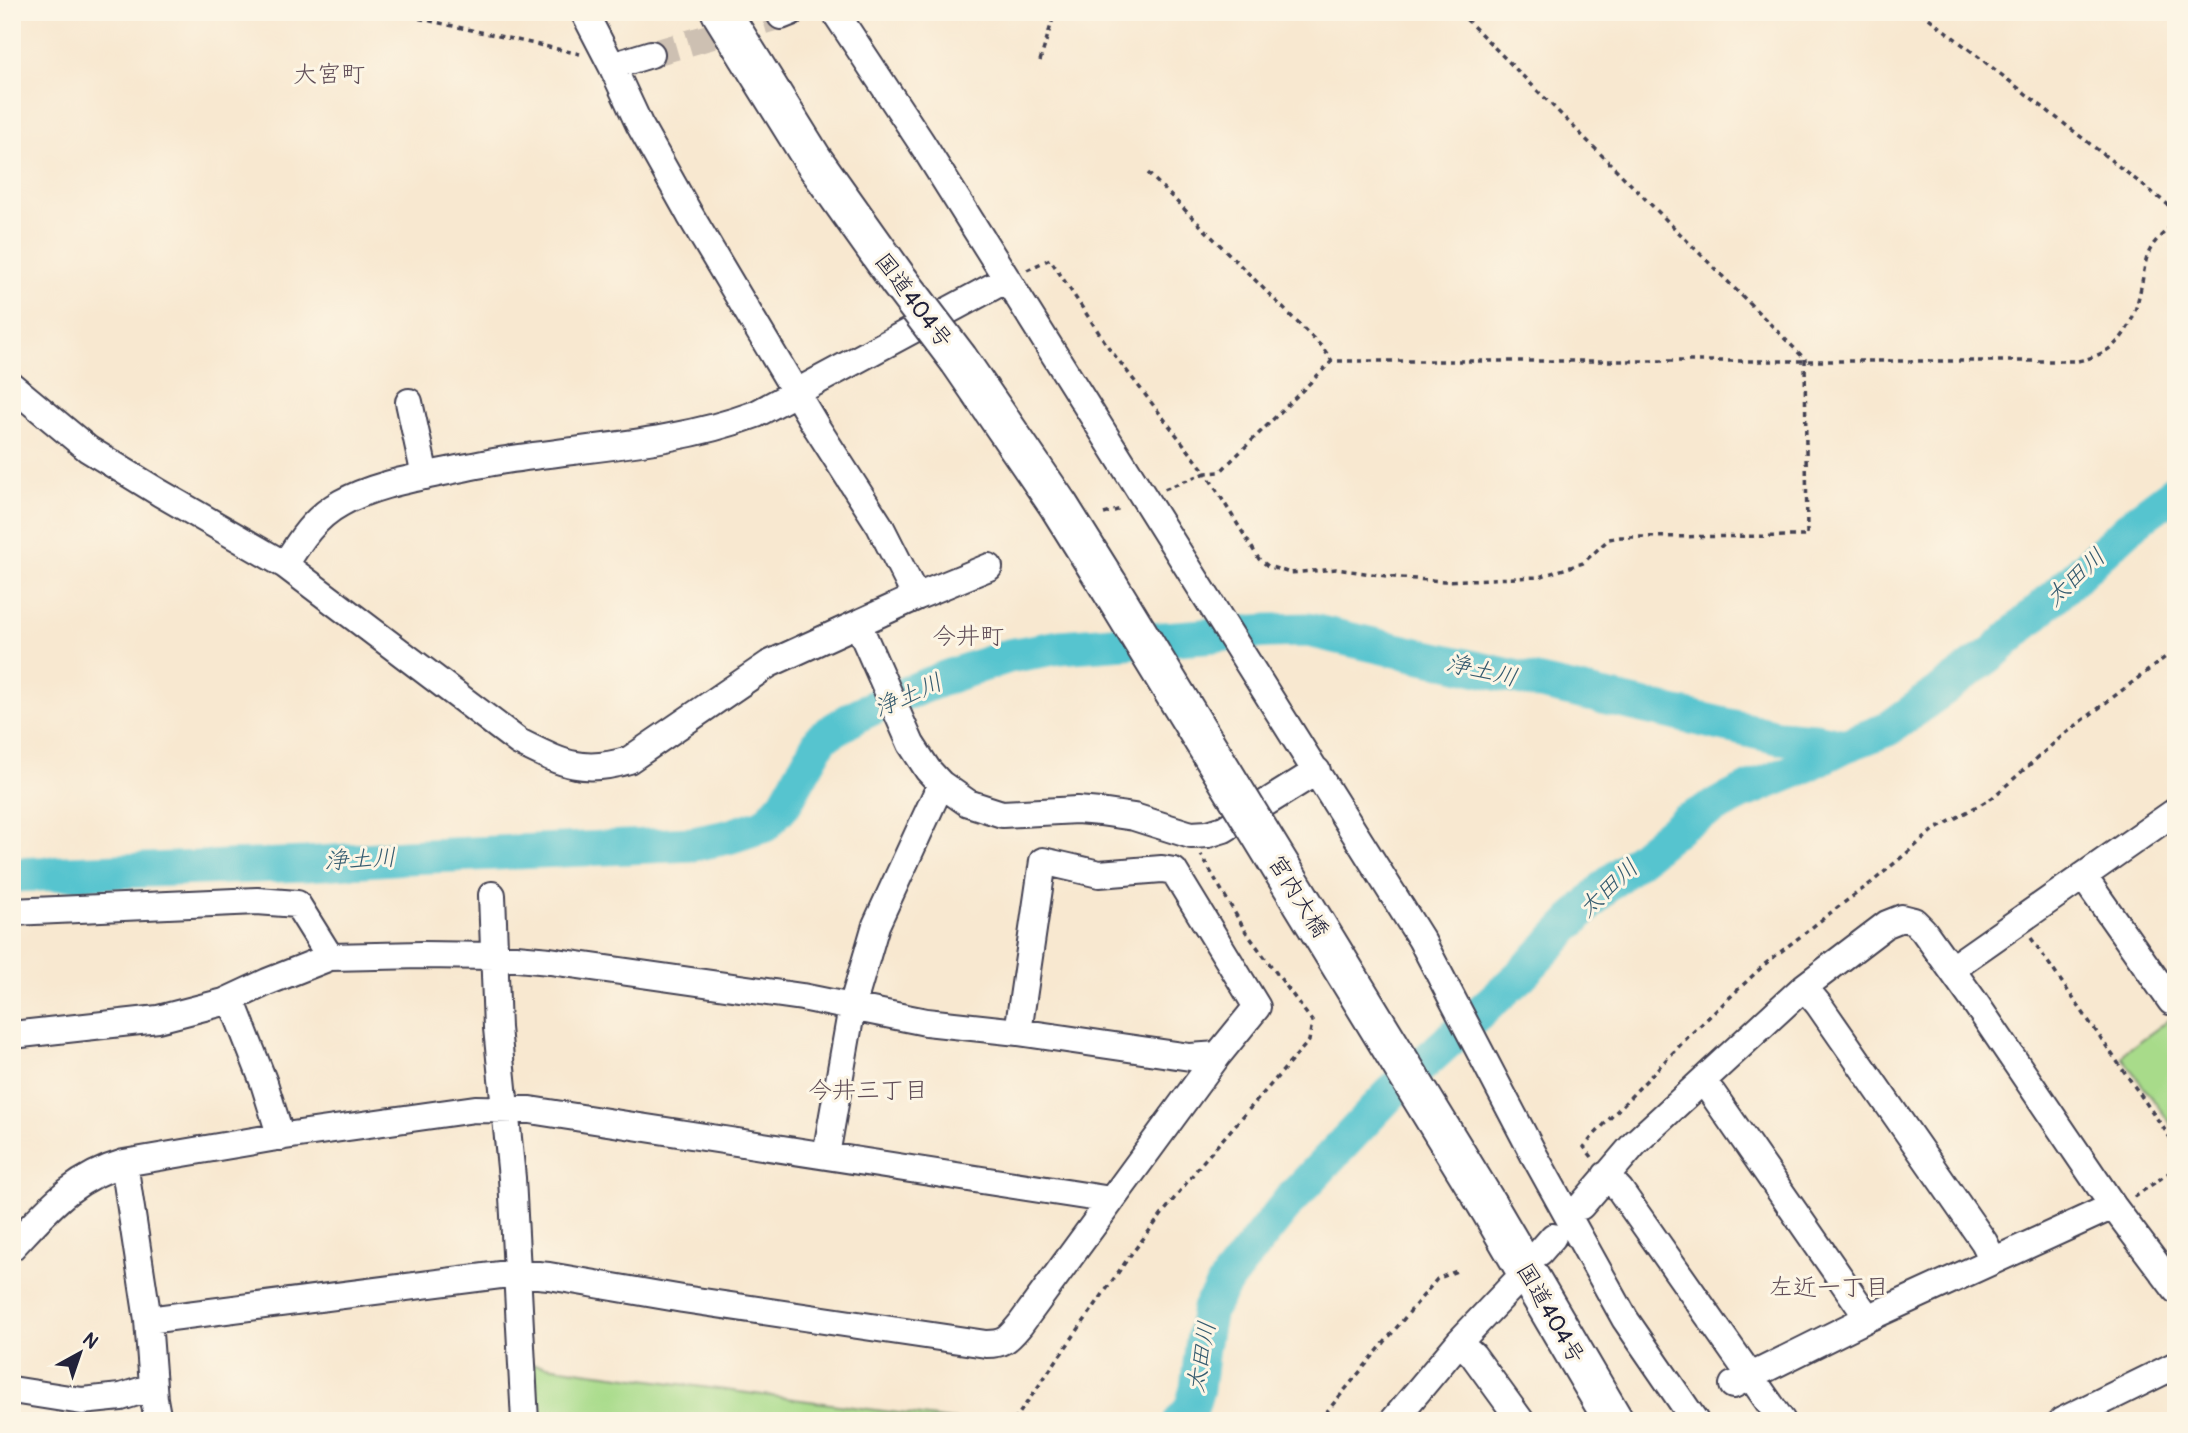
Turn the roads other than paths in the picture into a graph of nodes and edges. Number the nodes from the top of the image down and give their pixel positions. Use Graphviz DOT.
graph roads {
  1 [pos="584,12"];
  2 [pos="721,12"];
  3 [pos="835,12"];
  4 [pos="651,54"];
  5 [pos="612,66"];
  6 [pos="1006,279"];
  7 [pos="12,386"];
  8 [pos="796,393"];
  9 [pos="409,402"];
  10 [pos="425,476"];
  11 [pos="285,565"];
  12 [pos="989,567"];
  13 [pos="1109,586"];
  14 [pos="916,597"];
  15 [pos="858,624"];
  16 [pos="1317,771"];
  17 [pos="941,784"];
  18 [pos="2176,811"];
  19 [pos="2083,876"];
  20 [pos="492,895"];
  21 [pos="12,912"];
  22 [pos="495,956"];
  23 [pos="330,957"];
  24 [pos="1952,968"];
  25 [pos="1804,987"];
  26 [pos="232,999"];
  27 [pos="2176,1000"];
  28 [pos="852,1007"];
  29 [pos="1018,1032"];
  30 [pos="12,1035"];
  31 [pos="1219,1055"];
  32 [pos="1702,1082"];
  33 [pos="506,1108"];
  34 [pos="281,1137"];
  35 [pos="826,1155"];
  36 [pos="124,1163"];
  37 [pos="1606,1175"];
  38 [pos="1111,1200"];
  39 [pos="1488,1206"];
  40 [pos="1581,1206"];
  41 [pos="2113,1206"];
  42 [pos="12,1247"];
  43 [pos="1993,1260"];
  44 [pos="516,1273"];
  45 [pos="1514,1284"];
  46 [pos="2176,1290"];
  47 [pos="1868,1318"];
  48 [pos="148,1320"];
  49 [pos="1459,1342"];
  50 [pos="2176,1365"];
  51 [pos="1742,1381"];
  52 [pos="153,1387"];
  53 [pos="12,1390"];
  54 [pos="158,1421"];
  55 [pos="525,1421"];
  56 [pos="1393,1421"];
  57 [pos="1521,1421"];
  58 [pos="1614,1421"];
  59 [pos="1695,1421"];
  60 [pos="1782,1421"];
  61 [pos="2062,1421"];
  1 -- 5 [label="street"];
  2 -- 13 [label="highway, 国道404号, bridge"];
  3 -- 6 [label="street"];
  4 -- 5 [label="street"];
  5 -- 8 [label="street"];
  6 -- 8 [label="street"];
  6 -- 16 [label="street"];
  7 -- 11 [label="street"];
  8 -- 10 [label="street"];
  8 -- 14 [label="street"];
  9 -- 10 [label="street"];
  10 -- 11 [label="street"];
  11 -- 15 [label="street"];
  12 -- 14 [label="street"];
  13 -- 39 [label="highway, 宮内大橋, bridge"];
  14 -- 15 [label="street"];
  15 -- 17 [label="street"];
  16 -- 17 [label="street"];
  16 -- 59 [label="street"];
  17 -- 28 [label="street"];
  18 -- 19 [label="street"];
  19 -- 24 [label="street"];
  19 -- 27 [label="street"];
  20 -- 22 [label="street"];
  21 -- 23 [label="street"];
  22 -- 23 [label="street"];
  22 -- 28 [label="street"];
  22 -- 33 [label="street"];
  23 -- 26 [label="street"];
  24 -- 25 [label="street"];
  24 -- 41 [label="street"];
  25 -- 32 [label="street"];
  25 -- 43 [label="street"];
  26 -- 30 [label="street"];
  26 -- 34 [label="street"];
  28 -- 29 [label="street"];
  28 -- 35 [label="street"];
  29 -- 31 [label="street"];
  29 -- 31 [label="street"];
  31 -- 38 [label="street"];
  32 -- 37 [label="street"];
  32 -- 47 [label="street"];
  33 -- 34 [label="street"];
  33 -- 35 [label="street"];
  33 -- 44 [label="street"];
  34 -- 36 [label="street"];
  35 -- 38 [label="street"];
  36 -- 42 [label="street"];
  36 -- 48 [label="street"];
  37 -- 40 [label="street"];
  37 -- 51 [label="street"];
  38 -- 44 [label="street"];
  39 -- 58 [label="highway, 国道404号"];
  41 -- 43 [label="street"];
  41 -- 46 [label="street"];
  43 -- 47 [label="street"];
  44 -- 48 [label="street"];
  44 -- 55 [label="street"];
  45 -- 49 [label="street"];
  47 -- 51 [label="street"];
  48 -- 52 [label="street"];
  49 -- 56 [label="street"];
  49 -- 57 [label="street"];
  50 -- 61 [label="street"];
  51 -- 60 [label="street"];
  52 -- 53 [label="street"];
  52 -- 54 [label="street"];
}
